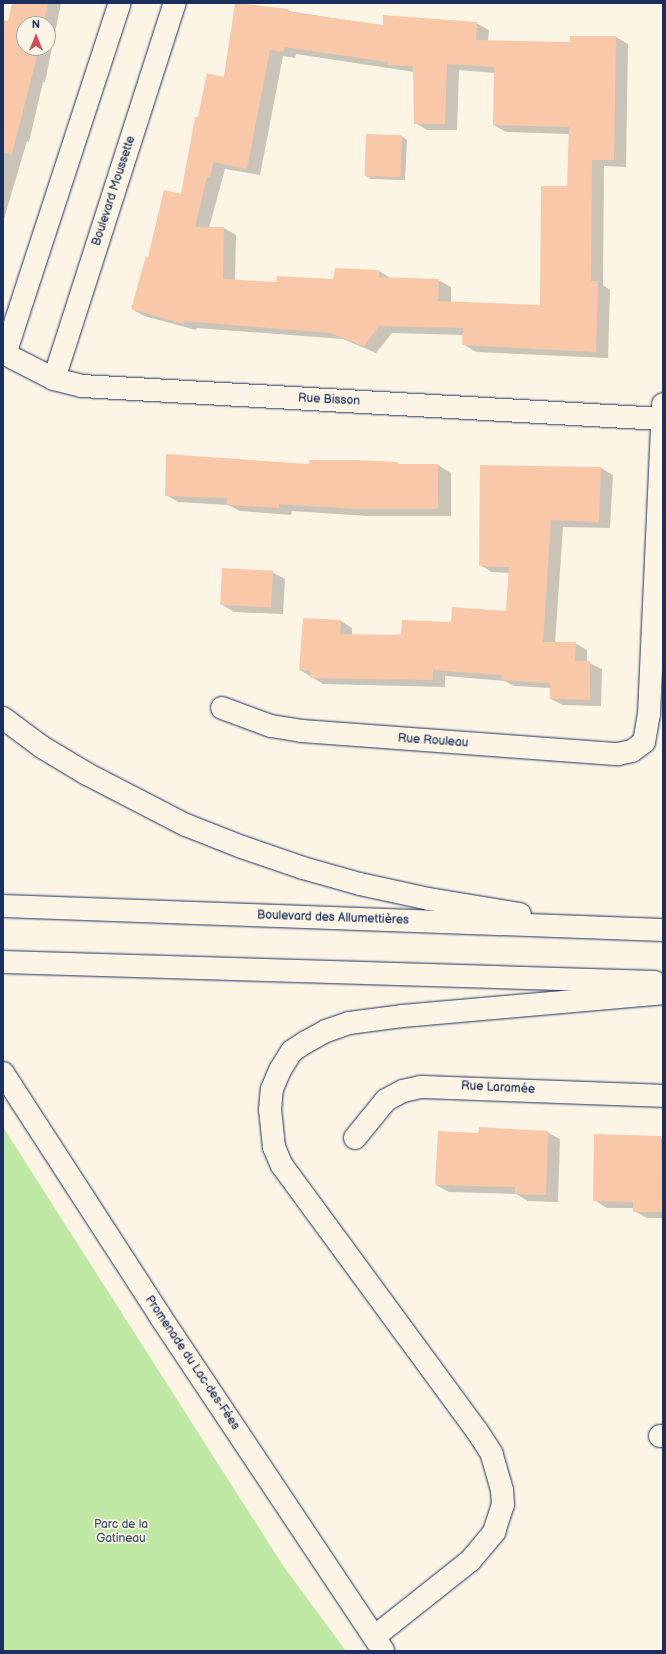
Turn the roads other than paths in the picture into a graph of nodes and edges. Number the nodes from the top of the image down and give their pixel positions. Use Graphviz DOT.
graph roads {
  1 [pos="120,3"];
  2 [pos="175,3"];
  3 [pos="4,353"];
  4 [pos="54,379"];
  5 [pos="663,411"];
  6 [pos="222,708"];
  7 [pos="3,718"];
  8 [pos="3,906"];
  9 [pos="616,929"];
  10 [pos="663,930"];
  11 [pos="3,962"];
  12 [pos="663,982"];
  13 [pos="663,993"];
  14 [pos="3,1073"];
  15 [pos="663,1096"];
  16 [pos="355,1138"];
  17 [pos="379,1644"];
  1 -- 3 [label="main road"];
  2 -- 4 [label="main road, Boulevard Moussette"];
  3 -- 4 [label="main road, Rue Bisson"];
  4 -- 5 [label="main road, Rue Bisson"];
  5 -- 6 [label="main road, Rue Rouleau"];
  7 -- 9 [label="main road"];
  8 -- 9 [label="main road, Boulevard des Allumettières"];
  9 -- 10 [label="main road, Boulevard des Allumettières"];
  11 -- 12 [label="main road"];
  13 -- 17 [label="main road"];
  14 -- 17 [label="main road, Promenade du Lac-des-Fées"];
  15 -- 16 [label="main road, Rue Laramée"];
}
